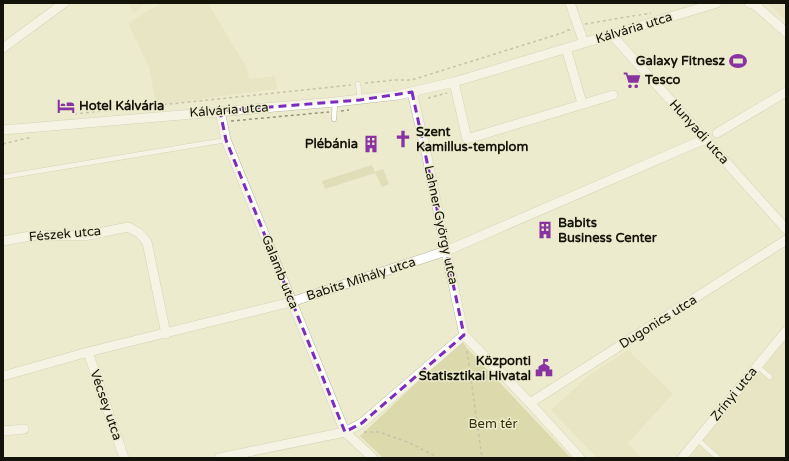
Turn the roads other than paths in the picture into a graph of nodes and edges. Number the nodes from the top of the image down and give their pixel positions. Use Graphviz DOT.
graph roads {
  1 [pos="64,3"];
  2 [pos="570,3"];
  3 [pos="717,3"];
  4 [pos="749,3"];
  5 [pos="700,5"];
  6 [pos="786,32"];
  7 [pos="612,35"];
  8 [pos="584,43"];
  9 [pos="3,48"];
  10 [pos="566,48"];
  11 [pos="454,82"];
  12 [pos="358,84"];
  13 [pos="412,92"];
  14 [pos="786,92"];
  15 [pos="613,94"];
  16 [pos="360,100"];
  17 [pos="335,102"];
  18 [pos="582,103"];
  19 [pos="220,111"];
  20 [pos="334,119"];
  21 [pos="3,130"];
  22 [pos="717,133"];
  23 [pos="704,139"];
  24 [pos="226,140"];
  25 [pos="3,177"];
  26 [pos="786,229"];
  27 [pos="786,240"];
  28 [pos="3,241"];
  29 [pos="446,252"];
  30 [pos="292,302"];
  31 [pos="786,331"];
  32 [pos="166,334"];
  33 [pos="464,335"];
  34 [pos="88,352"];
  35 [pos="757,366"];
  36 [pos="3,376"];
  37 [pos="770,377"];
  38 [pos="530,403"];
  39 [pos="24,429"];
  40 [pos="3,431"];
  41 [pos="345,432"];
  42 [pos="697,439"];
  43 [pos="124,458"];
  44 [pos="219,458"];
  45 [pos="373,458"];
  46 [pos="580,458"];
  47 [pos="682,458"];
  48 [pos="718,458"];
  1 -- 9 [label="street"];
  2 -- 8 [label="street"];
  3 -- 5 [label="street, Kálvária utca"];
  4 -- 6 [label="street"];
  5 -- 7 [label="street, Kálvária utca"];
  7 -- 8 [label="street, Kálvária utca"];
  7 -- 23 [label="street, Hunyadi utca"];
  8 -- 10 [label="street, Kálvária utca"];
  10 -- 11 [label="street, Kálvária utca"];
  10 -- 18 [label="street"];
  11 -- 13 [label="street, Kálvária utca"];
  11 -- 18 [label="street"];
  12 -- 16 [label="lane"];
  13 -- 16 [label="street, Kálvária utca"];
  13 -- 29 [label="street, Lahner György utca"];
  14 -- 22 [label="street"];
  15 -- 18 [label="street"];
  16 -- 17 [label="street, Kálvária utca"];
  17 -- 19 [label="street, Kálvária utca"];
  17 -- 20 [label="lane"];
  19 -- 21 [label="street, Kálvária utca"];
  19 -- 24 [label="street, Galamb utca"];
  23 -- 26 [label="street, Hunyadi utca"];
  23 -- 29 [label="street, Babits Mihály utca"];
  24 -- 25 [label="lane"];
  24 -- 30 [label="street, Galamb utca"];
  27 -- 38 [label="street, Dugonics utca"];
  28 -- 32 [label="street, Fészek utca"];
  29 -- 30 [label="street, Babits Mihály utca"];
  29 -- 33 [label="street, Lahner György utca"];
  30 -- 32 [label="street, Babits Mihály utca"];
  30 -- 41 [label="street, Galamb utca"];
  31 -- 35 [label="street, Zrínyi utca"];
  32 -- 34 [label="street, Babits Mihály utca"];
  33 -- 38 [label="street"];
  33 -- 41 [label="street"];
  34 -- 36 [label="street, Babits Mihály utca"];
  34 -- 43 [label="street, Vécsey utca"];
  35 -- 37 [label="lane"];
  35 -- 42 [label="street, Zrínyi utca"];
  38 -- 46 [label="street"];
  39 -- 40 [label="street"];
  41 -- 44 [label="street"];
  41 -- 45 [label="street"];
  42 -- 47 [label="street, Zrínyi utca"];
  42 -- 48 [label="lane"];
}
